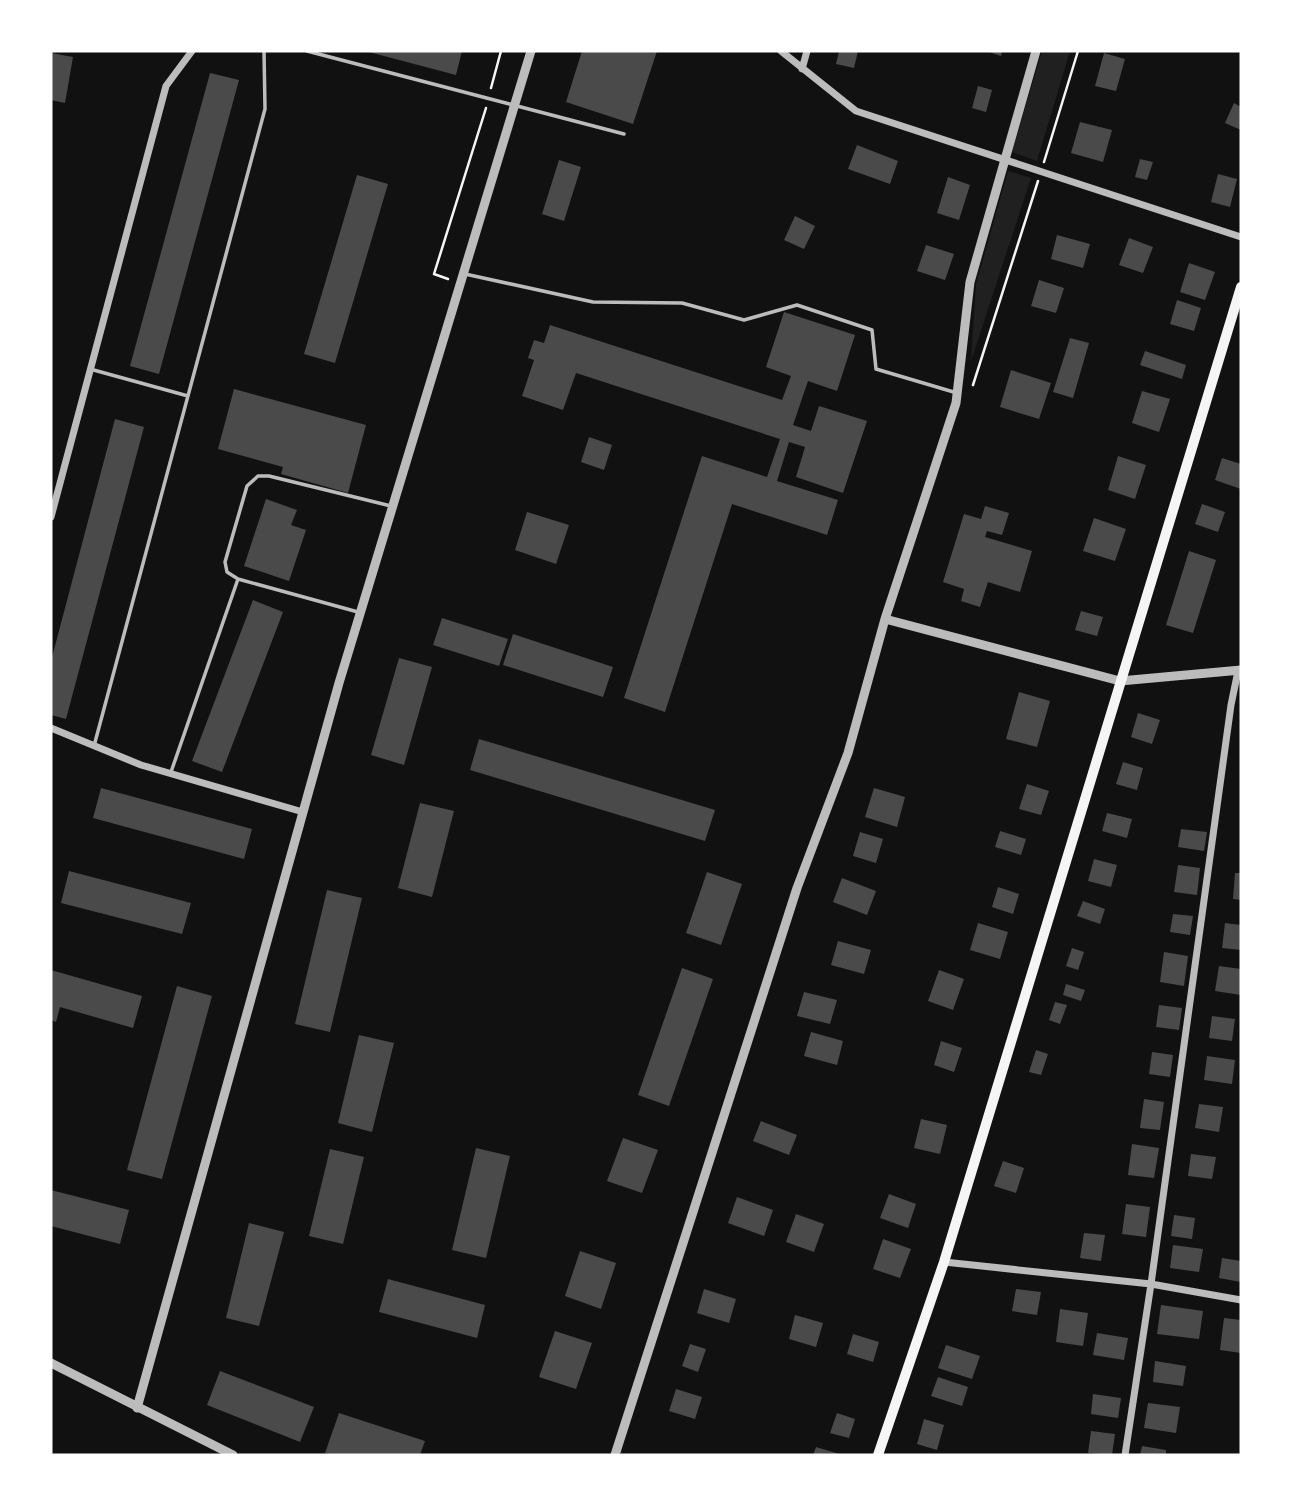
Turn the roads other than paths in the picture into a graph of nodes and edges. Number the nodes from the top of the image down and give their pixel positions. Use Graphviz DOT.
graph roads {
  1 [pos="191,51"];
  2 [pos="264,51"];
  3 [pos="307,51"];
  4 [pos="531,51"];
  5 [pos="781,51"];
  6 [pos="807,51"];
  7 [pos="1035,51"];
  8 [pos="802,69"];
  9 [pos="514,106"];
  10 [pos="624,134"];
  11 [pos="1003,160"];
  12 [pos="1241,237"];
  13 [pos="462,279"];
  14 [pos="1241,287"];
  15 [pos="90,369"];
  16 [pos="957,393"];
  17 [pos="188,396"];
  18 [pos="393,507"];
  19 [pos="51,517"];
  20 [pos="239,579"];
  21 [pos="360,613"];
  22 [pos="885,619"];
  23 [pos="1240,670"];
  24 [pos="1120,681"];
  25 [pos="51,727"];
  26 [pos="94,746"];
  27 [pos="171,774"];
  28 [pos="303,812"];
  29 [pos="944,1262"];
  30 [pos="1151,1284"];
  31 [pos="1241,1300"];
  32 [pos="51,1363"];
  33 [pos="137,1408"];
  34 [pos="233,1455"];
  35 [pos="615,1455"];
  36 [pos="878,1455"];
  37 [pos="1125,1455"];
  1 -- 15 [label="street"];
  2 -- 17 [label="lane"];
  3 -- 9 [label="lane"];
  4 -- 9 [label="street"];
  5 -- 8 [label="street"];
  6 -- 8 [label="street"];
  7 -- 11 [label="street"];
  8 -- 11 [label="street"];
  9 -- 10 [label="lane"];
  9 -- 13 [label="street"];
  11 -- 12 [label="street"];
  11 -- 16 [label="street"];
  13 -- 16 [label="lane"];
  13 -- 18 [label="street"];
  14 -- 24 [label="main road"];
  15 -- 17 [label="lane"];
  15 -- 19 [label="street"];
  16 -- 22 [label="street"];
  17 -- 26 [label="lane"];
  18 -- 20 [label="lane"];
  18 -- 21 [label="street"];
  20 -- 21 [label="lane"];
  20 -- 27 [label="lane"];
  21 -- 28 [label="street"];
  22 -- 24 [label="street"];
  22 -- 35 [label="street"];
  23 -- 24 [label="street"];
  23 -- 30 [label="street"];
  24 -- 29 [label="main road"];
  25 -- 26 [label="street"];
  26 -- 27 [label="street"];
  27 -- 28 [label="street"];
  28 -- 33 [label="street"];
  29 -- 30 [label="street"];
  29 -- 36 [label="main road"];
  30 -- 31 [label="street"];
  30 -- 37 [label="street"];
  32 -- 33 [label="street"];
  33 -- 34 [label="street"];
}
